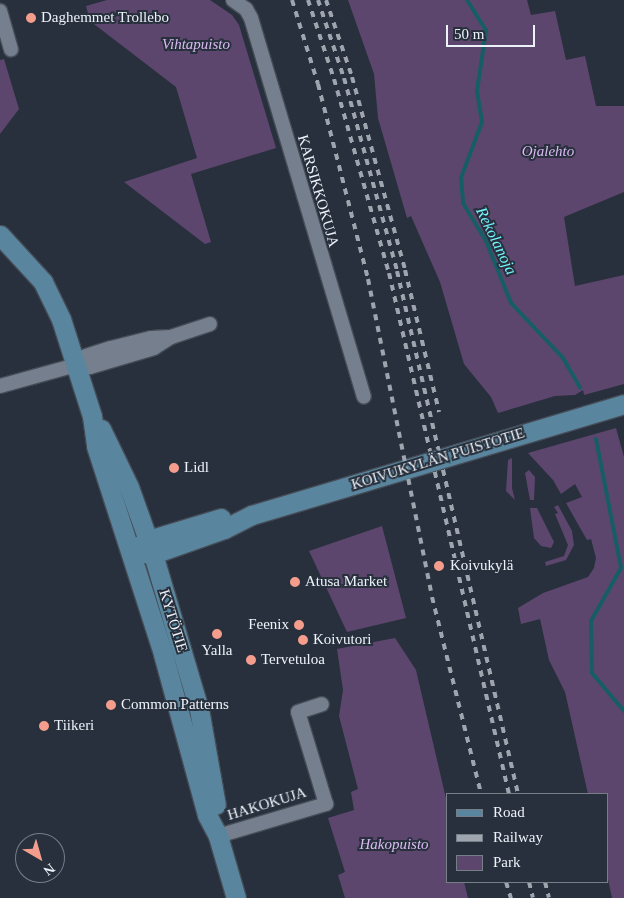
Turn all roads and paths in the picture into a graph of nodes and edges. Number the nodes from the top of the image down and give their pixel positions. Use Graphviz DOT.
graph roads {
  1 [pos="233,0"];
  2 [pos="0,11"];
  3 [pos="11,49"];
  4 [pos="0,235"];
  5 [pos="210,324"];
  6 [pos="76,365"];
  7 [pos="0,386"];
  8 [pos="364,397"];
  9 [pos="624,404"];
  10 [pos="92,416"];
  11 [pos="150,547"];
  12 [pos="132,552"];
  13 [pos="322,704"];
  14 [pos="218,836"];
  15 [pos="236,898"];
  1 -- 8 [label="street, KARSIKKOKUJA"];
  2 -- 3 [label="street"];
  4 -- 6 [label="street, KYTÖTIE"];
  5 -- 6 [label="street"];
  6 -- 7 [label="street"];
  6 -- 10 [label="street, KYTÖTIE"];
  9 -- 11 [label="street, KOIVUKYLÄN PUISTOTIE"];
  10 -- 11 [label="street, KYTÖTIE"];
  10 -- 12 [label="street, KYTÖTIE"];
  11 -- 12 [label="street, KOIVUKYLÄN PUISTOTIE"];
  11 -- 14 [label="street, KYTÖTIE"];
  12 -- 14 [label="street, KYTÖTIE"];
  13 -- 14 [label="street, HAKOKUJA"];
  14 -- 15 [label="street, KYTÖTIE"];
}
